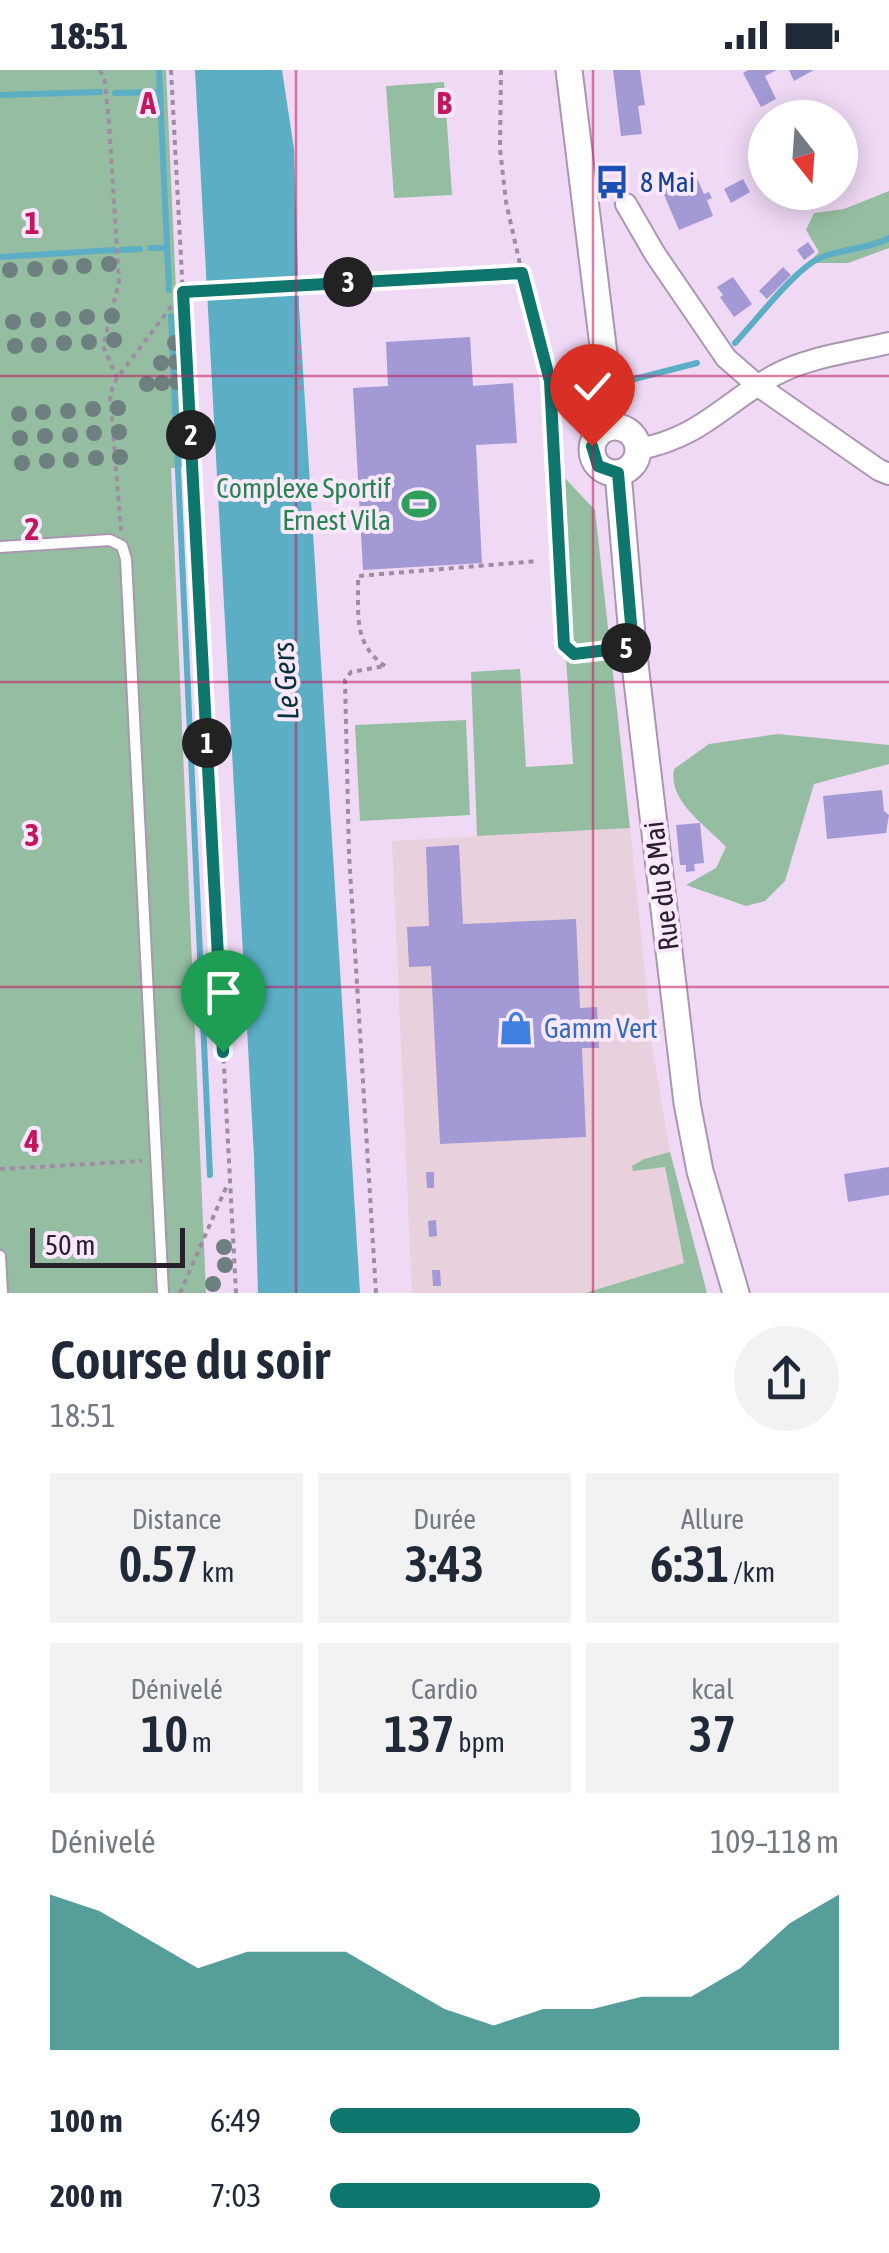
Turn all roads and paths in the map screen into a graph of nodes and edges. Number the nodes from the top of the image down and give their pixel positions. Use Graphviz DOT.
graph roads {
  1 [pos="100,70"];
  2 [pos="172,70"];
  3 [pos="501,70"];
  4 [pos="569,70"];
  5 [pos="626,204"];
  6 [pos="522,273"];
  7 [pos="183,292"];
  8 [pos="889,342"];
  9 [pos="298,345"];
  10 [pos="116,378"];
  11 [pos="758,386"];
  12 [pos="300,392"];
  13 [pos="612,427"];
  14 [pos="638,450"];
  15 [pos="618,473"];
  16 [pos="889,474"];
  17 [pos="122,546"];
  18 [pos="0,547"];
  19 [pos="538,561"];
  20 [pos="633,647"];
  21 [pos="156,1160"];
  22 [pos="0,1169"];
  23 [pos="230,1178"];
  24 [pos="0,1256"];
  25 [pos="2,1293"];
  26 [pos="163,1293"];
  27 [pos="180,1293"];
  28 [pos="236,1293"];
  29 [pos="376,1293"];
  30 [pos="736,1293"];
  1 -- 10 [label="path"];
  2 -- 7 [label="path"];
  3 -- 6 [label="path"];
  4 -- 13 [label="street"];
  5 -- 11 [label="street"];
  6 -- 7 [label="path"];
  6 -- 20 [label="path"];
  7 -- 10 [label="path"];
  7 -- 23 [label="path"];
  8 -- 11 [label="street"];
  9 -- 12 [label="path"];
  10 -- 17 [label="path"];
  11 -- 14 [label="street"];
  11 -- 16 [label="street"];
  13 -- 14 [label="street"];
  13 -- 15 [label="street"];
  14 -- 15 [label="street"];
  15 -- 20 [label="street, Rue du 8 Mai"];
  17 -- 18 [label="lane"];
  17 -- 21 [label="lane"];
  19 -- 29 [label="path"];
  20 -- 30 [label="street, Rue du 8 Mai"];
  21 -- 22 [label="path"];
  21 -- 26 [label="lane"];
  23 -- 27 [label="path"];
  23 -- 28 [label="path"];
  24 -- 25 [label="lane"];
}
